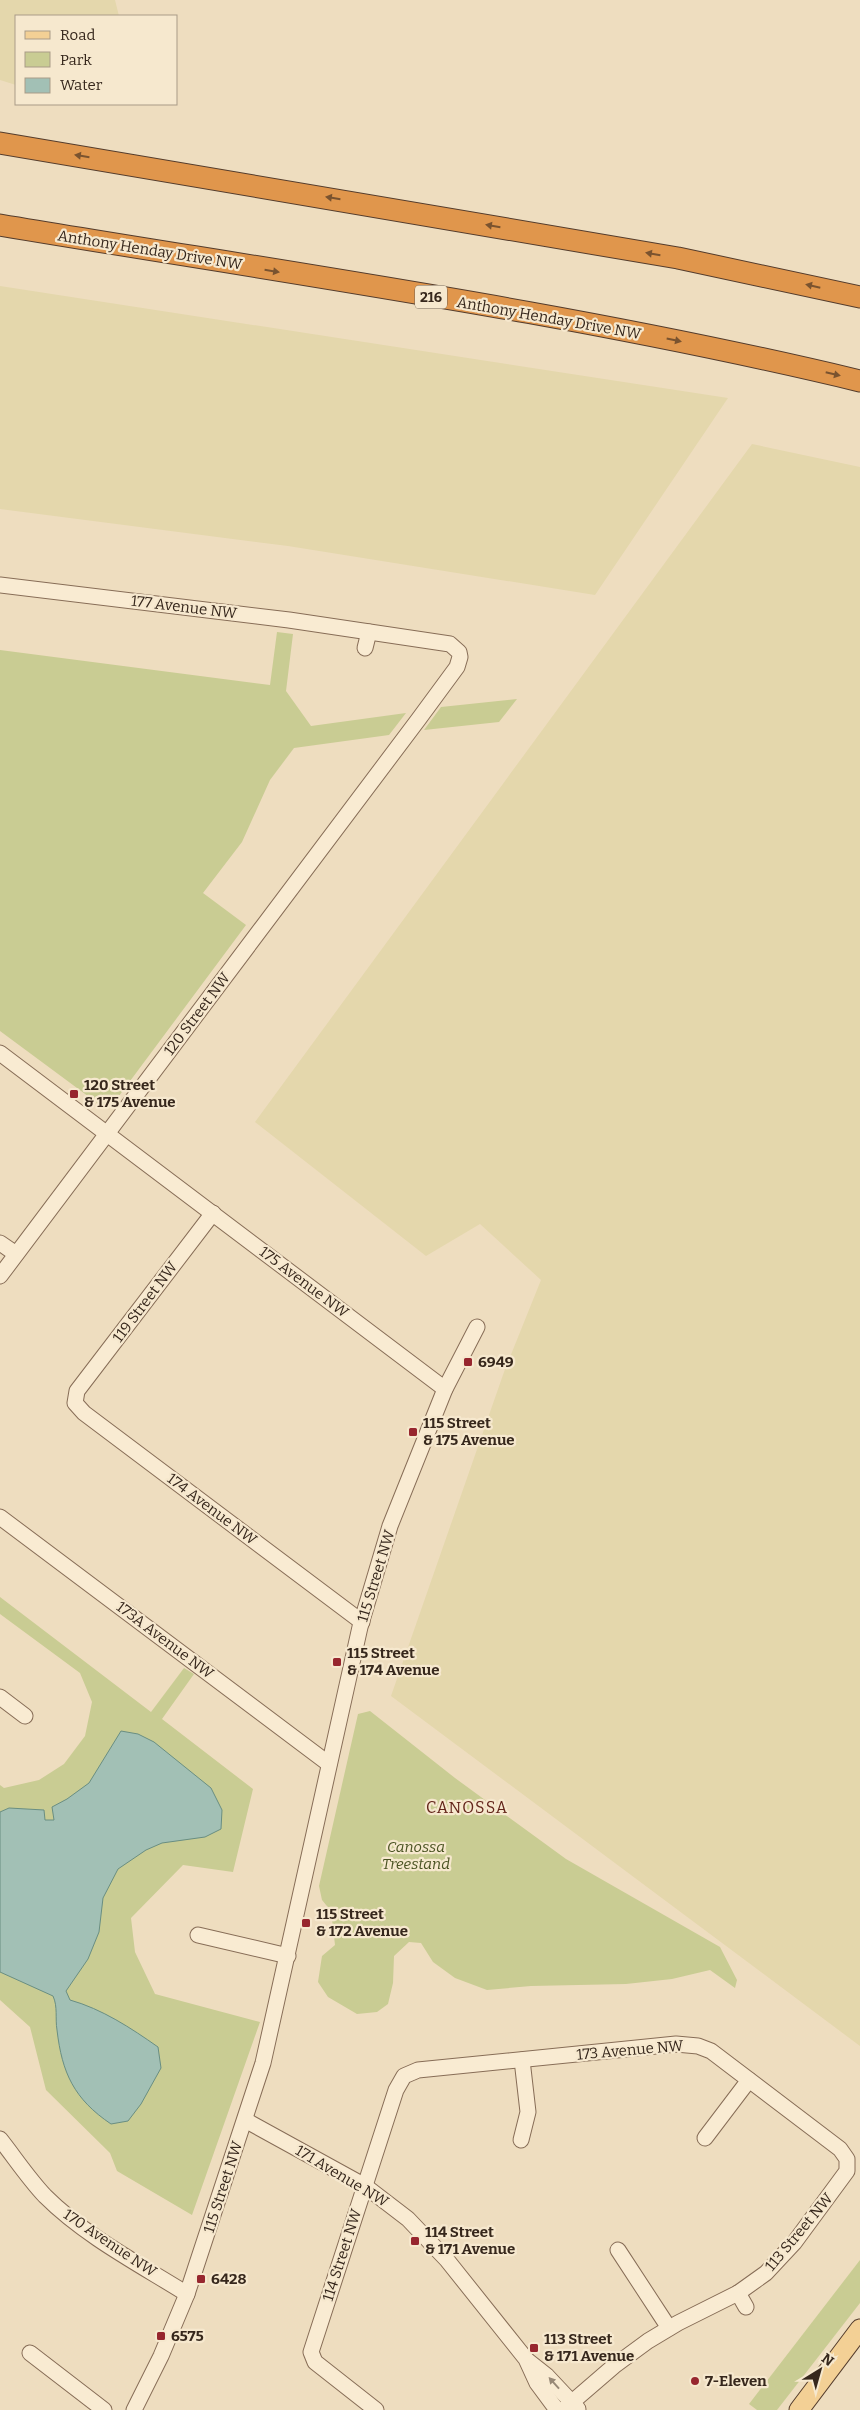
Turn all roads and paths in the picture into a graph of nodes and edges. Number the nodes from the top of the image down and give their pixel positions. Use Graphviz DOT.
graph roads {
  1 [pos="0,141"];
  2 [pos="4,227"];
  3 [pos="860,297"];
  4 [pos="860,381"];
  5 [pos="0,584"];
  6 [pos="369,632"];
  7 [pos="365,648"];
  8 [pos="460,652"];
  9 [pos="1,1056"];
  10 [pos="108,1134"];
  11 [pos="214,1213"];
  12 [pos="0,1243"];
  13 [pos="16,1254"];
  14 [pos="0,1276"];
  15 [pos="477,1326"];
  16 [pos="445,1389"];
  17 [pos="77,1391"];
  18 [pos="0,1517"];
  19 [pos="362,1622"];
  20 [pos="0,1697"];
  21 [pos="26,1716"];
  22 [pos="329,1764"];
  23 [pos="198,1935"];
  24 [pos="288,1956"];
  25 [pos="522,2060"];
  26 [pos="404,2076"];
  27 [pos="749,2080"];
  28 [pos="245,2120"];
  29 [pos="705,2138"];
  30 [pos="0,2140"];
  31 [pos="522,2140"];
  32 [pos="847,2161"];
  33 [pos="364,2186"];
  34 [pos="618,2250"];
  35 [pos="187,2294"];
  36 [pos="669,2328"];
  37 [pos="860,2329"];
  38 [pos="30,2353"];
  39 [pos="526,2360"];
  40 [pos="571,2407"];
  41 [pos="104,2410"];
  42 [pos="134,2410"];
  43 [pos="376,2410"];
  44 [pos="557,2410"];
  45 [pos="798,2410"];
  3 -- 1 [label="highway, one-way"];
  2 -- 4 [label="highway, Anthony Henday Drive NW / 216, one-way"];
  5 -- 6 [label="street, 177 Avenue NW"];
  6 -- 7 [label="street"];
  6 -- 8 [label="street, 177 Avenue NW"];
  8 -- 10 [label="street, 120 Street NW"];
  9 -- 10 [label="street, 175 Avenue NW"];
  10 -- 11 [label="street, 175 Avenue NW"];
  10 -- 13 [label="street, 120 Street NW"];
  11 -- 16 [label="street, 175 Avenue NW"];
  11 -- 17 [label="street, 119 Street NW"];
  12 -- 13 [label="street"];
  13 -- 14 [label="street, 120 Street NW"];
  15 -- 16 [label="street, 115 Street NW"];
  16 -- 19 [label="street, 115 Street NW"];
  17 -- 19 [label="street, 174 Avenue NW"];
  18 -- 22 [label="street, 173A Avenue NW"];
  19 -- 22 [label="street, 115 Street NW"];
  20 -- 21 [label="street"];
  22 -- 24 [label="street, 115 Street NW"];
  23 -- 24 [label="street"];
  24 -- 28 [label="street, 115 Street NW"];
  25 -- 26 [label="street, 173 Avenue NW"];
  25 -- 27 [label="street, 173 Avenue NW"];
  25 -- 31 [label="street"];
  26 -- 33 [label="street, 114 Street NW"];
  27 -- 29 [label="street"];
  27 -- 32 [label="street, 173 Avenue NW"];
  28 -- 33 [label="street, 171 Avenue NW"];
  28 -- 35 [label="street, 115 Street NW"];
  30 -- 35 [label="street, 170 Avenue NW"];
  32 -- 36 [label="street, 113 Street NW"];
  33 -- 39 [label="street, 171 Avenue NW"];
  33 -- 43 [label="street, 114 Street NW"];
  34 -- 36 [label="street"];
  35 -- 42 [label="street, 115 Street NW"];
  36 -- 40 [label="street, 113 Street NW"];
  37 -- 45 [label="main road"];
  38 -- 41 [label="street"];
  40 -- 39 [label="street, 171 Avenue NW, one-way"];
  39 -- 44 [label="street, 171 Avenue NW"];
}
